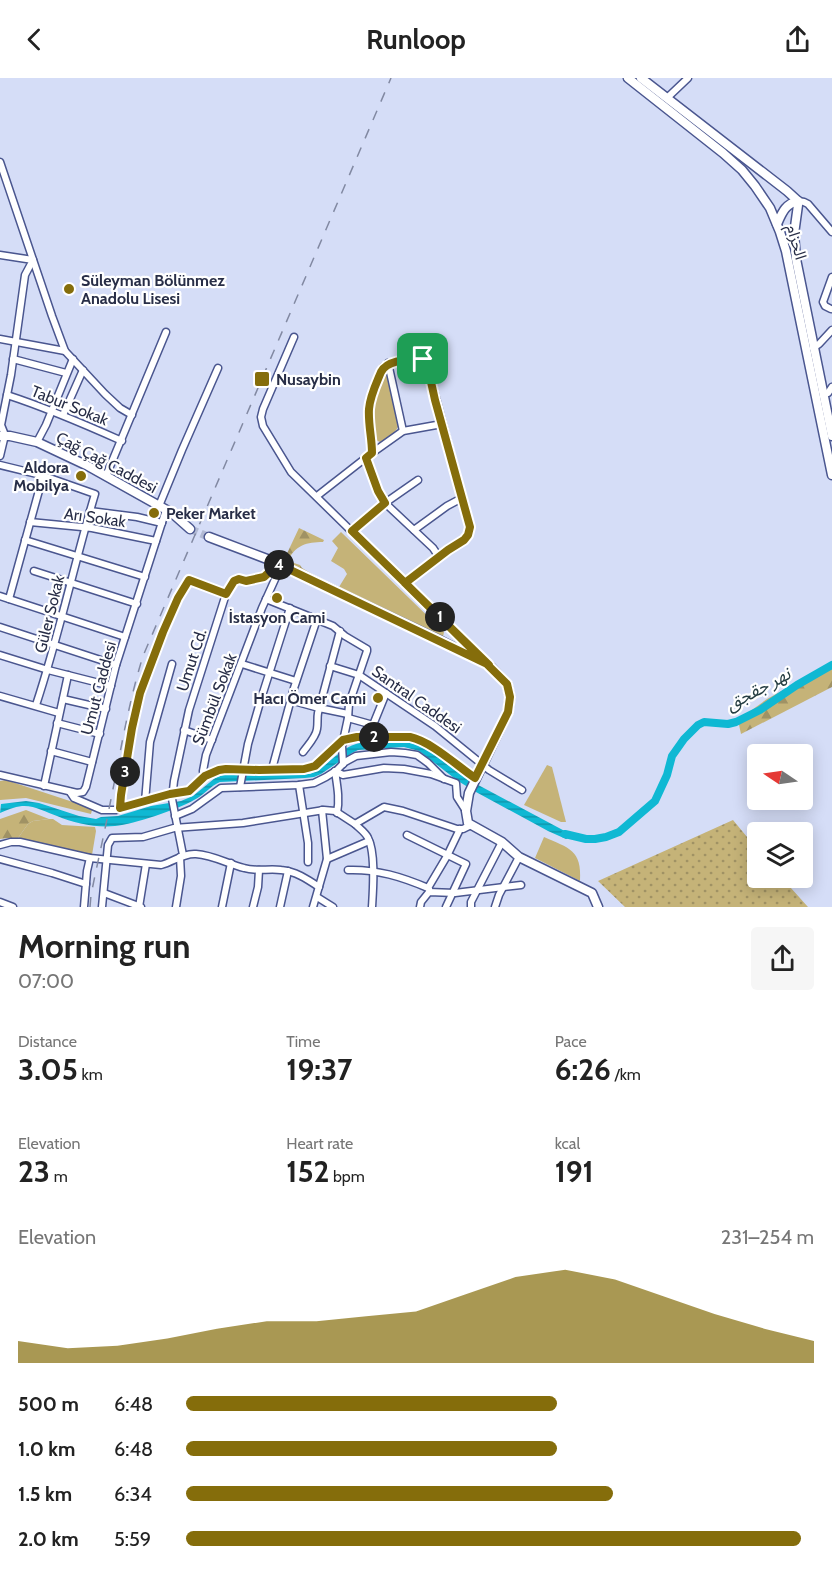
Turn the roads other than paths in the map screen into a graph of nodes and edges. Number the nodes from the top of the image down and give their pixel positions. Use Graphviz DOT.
graph roads {
  1 [pos="628,78"];
  2 [pos="641,78"];
  3 [pos="688,78"];
  4 [pos="667,98"];
  5 [pos="0,162"];
  6 [pos="798,201"];
  7 [pos="778,228"];
  8 [pos="832,232"];
  9 [pos="794,234"];
  10 [pos="0,255"];
  11 [pos="33,260"];
  12 [pos="832,277"];
  13 [pos="831,309"];
  14 [pos="832,330"];
  15 [pos="166,332"];
  16 [pos="294,337"];
  17 [pos="0,339"];
  18 [pos="15,342"];
  19 [pos="813,348"];
  20 [pos="65,351"];
  21 [pos="13,359"];
  22 [pos="73,359"];
  23 [pos="388,363"];
  24 [pos="218,368"];
  25 [pos="82,370"];
  26 [pos="66,373"];
  27 [pos="832,387"];
  28 [pos="823,394"];
  29 [pos="7,395"];
  30 [pos="52,410"];
  31 [pos="63,415"];
  32 [pos="132,415"];
  33 [pos="442,424"];
  34 [pos="403,431"];
  35 [pos="2,435"];
  36 [pos="832,436"];
  37 [pos="122,441"];
  38 [pos="37,442"];
  39 [pos="372,453"];
  40 [pos="0,456"];
  41 [pos="366,458"];
  42 [pos="0,465"];
  43 [pos="832,474"];
  44 [pos="43,476"];
  45 [pos="106,476"];
  46 [pos="418,480"];
  47 [pos="317,496"];
  48 [pos="462,498"];
  49 [pos="385,503"];
  50 [pos="162,508"];
  51 [pos="90,511"];
  52 [pos="30,522"];
  53 [pos="162,523"];
  54 [pos="84,527"];
  55 [pos="190,529"];
  56 [pos="414,530"];
  57 [pos="352,531"];
  58 [pos="209,537"];
  59 [pos="25,540"];
  60 [pos="156,541"];
  61 [pos="77,556"];
  62 [pos="439,557"];
  63 [pos="279,565"];
  64 [pos="34,571"];
  65 [pos="145,577"];
  66 [pos="70,583"];
  67 [pos="405,583"];
  68 [pos="226,594"];
  69 [pos="0,596"];
  70 [pos="9,599"];
  71 [pos="266,599"];
  72 [pos="136,604"];
  73 [pos="290,608"];
  74 [pos="62,616"];
  75 [pos="317,619"];
  76 [pos="1,630"];
  77 [pos="340,631"];
  78 [pos="125,637"];
  79 [pos="55,645"];
  80 [pos="0,655"];
  81 [pos="172,664"];
  82 [pos="242,664"];
  83 [pos="116,665"];
  84 [pos="489,665"];
  85 [pos="330,666"];
  86 [pos="48,670"];
  87 [pos="269,673"];
  88 [pos="68,675"];
  89 [pos="359,675"];
  90 [pos="296,681"];
  91 [pos="111,686"];
  92 [pos="386,693"];
  93 [pos="0,696"];
  94 [pos="63,699"];
  95 [pos="290,700"];
  96 [pos="36,705"];
  97 [pos="320,708"];
  98 [pos="106,709"];
  99 [pos="59,713"];
  100 [pos="348,716"];
  101 [pos="57,723"];
  102 [pos="184,730"];
  103 [pos="100,734"];
  104 [pos="212,740"];
  105 [pos="343,743"];
  106 [pos="51,751"];
  107 [pos="303,752"];
  108 [pos="92,762"];
  109 [pos="343,764"];
  110 [pos="482,764"];
  111 [pos="272,769"];
  112 [pos="242,771"];
  113 [pos="335,771"];
  114 [pos="0,774"];
  115 [pos="204,777"];
  116 [pos="444,779"];
  117 [pos="474,779"];
  118 [pos="240,785"];
  119 [pos="299,785"];
  120 [pos="44,786"];
  121 [pos="522,790"];
  122 [pos="70,792"];
  123 [pos="172,796"];
  124 [pos="145,802"];
  125 [pos="120,808"];
  126 [pos="322,810"];
  127 [pos="466,811"];
  128 [pos="336,813"];
  129 [pos="174,814"];
  130 [pos="304,814"];
  131 [pos="355,824"];
  132 [pos="471,825"];
  133 [pos="177,828"];
  134 [pos="460,829"];
  135 [pos="407,835"];
  136 [pos="369,842"];
  137 [pos="502,842"];
  138 [pos="0,845"];
  139 [pos="181,856"];
  140 [pos="447,856"];
  141 [pos="519,857"];
  142 [pos="90,858"];
  143 [pos="327,859"];
  144 [pos="0,860"];
  145 [pos="107,860"];
  146 [pos="309,862"];
  147 [pos="231,863"];
  148 [pos="146,864"];
  149 [pos="259,870"];
  150 [pos="348,870"];
  151 [pos="288,871"];
  152 [pos="374,872"];
  153 [pos="86,884"];
  154 [pos="521,885"];
  155 [pos="319,887"];
  156 [pos="503,887"];
  157 [pos="429,890"];
  158 [pos="477,891"];
  159 [pos="104,893"];
  160 [pos="452,893"];
  161 [pos="317,897"];
  162 [pos="0,902"];
  163 [pos="13,907"];
  164 [pos="84,907"];
  165 [pos="102,907"];
  166 [pos="140,907"];
  167 [pos="176,907"];
  168 [pos="222,907"];
  169 [pos="253,907"];
  170 [pos="279,907"];
  171 [pos="313,907"];
  172 [pos="333,907"];
  173 [pos="372,907"];
  174 [pos="420,907"];
  175 [pos="446,907"];
  176 [pos="471,907"];
  177 [pos="495,907"];
  178 [pos="598,907"];
  1 -- 7 [label="main road, الحزام"];
  2 -- 4 [label="main road, الحزام"];
  3 -- 4 [label="street"];
  4 -- 6 [label="main road, الحزام"];
  5 -- 11 [label="street"];
  6 -- 7 [label="main road"];
  6 -- 8 [label="street"];
  6 -- 9 [label="main road, الحزام"];
  7 -- 9 [label="main road"];
  7 -- 43 [label="main road, الحزام"];
  9 -- 19 [label="main road, الحزام"];
  10 -- 11 [label="street"];
  11 -- 18 [label="street"];
  11 -- 20 [label="street"];
  12 -- 13 [label="street"];
  14 -- 19 [label="street"];
  15 -- 32 [label="street"];
  16 -- 47 [label="street"];
  17 -- 18 [label="street"];
  18 -- 20 [label="street"];
  18 -- 21 [label="street"];
  19 -- 28 [label="main road, الحزام"];
  20 -- 22 [label="street"];
  21 -- 26 [label="street"];
  21 -- 29 [label="street"];
  22 -- 25 [label="street"];
  22 -- 26 [label="street"];
  23 -- 33 [label="street"];
  23 -- 34 [label="street"];
  23 -- 39 [label="street"];
  24 -- 50 [label="street, Umut Caddesi"];
  25 -- 31 [label="street"];
  25 -- 32 [label="street"];
  26 -- 30 [label="street"];
  27 -- 28 [label="street"];
  28 -- 36 [label="main road, الحزام"];
  29 -- 30 [label="street, Tabur Sokak"];
  29 -- 35 [label="street"];
  30 -- 31 [label="street, Tabur Sokak"];
  30 -- 38 [label="street"];
  31 -- 37 [label="street, Tabur Sokak"];
  32 -- 37 [label="street"];
  33 -- 34 [label="street"];
  33 -- 48 [label="street"];
  34 -- 39 [label="street"];
  35 -- 38 [label="main road, Çağ Çağ Caddesi"];
  35 -- 40 [label="street"];
  37 -- 45 [label="street"];
  38 -- 45 [label="main road, Çağ Çağ Caddesi"];
  39 -- 41 [label="street"];
  41 -- 47 [label="street"];
  41 -- 49 [label="street"];
  42 -- 44 [label="street"];
  44 -- 51 [label="street"];
  44 -- 52 [label="street"];
  45 -- 50 [label="main road, Çağ Çağ Caddesi"];
  46 -- 49 [label="street"];
  47 -- 57 [label="street"];
  48 -- 56 [label="street"];
  48 -- 62 [label="street"];
  49 -- 56 [label="street"];
  49 -- 57 [label="street"];
  50 -- 53 [label="street, Umut Caddesi"];
  50 -- 55 [label="main road, Çağ Çağ Caddesi"];
  51 -- 53 [label="street"];
  51 -- 54 [label="street, Güler Sokak"];
  52 -- 54 [label="street, Arı Sokak"];
  52 -- 59 [label="street"];
  53 -- 60 [label="street, Umut Caddesi"];
  54 -- 60 [label="street, Arı Sokak"];
  54 -- 61 [label="street, Güler Sokak"];
  56 -- 62 [label="street"];
  57 -- 67 [label="street"];
  58 -- 63 [label="main road"];
  59 -- 61 [label="street"];
  59 -- 70 [label="street"];
  60 -- 65 [label="street, Umut Caddesi"];
  61 -- 65 [label="street"];
  61 -- 66 [label="street, Güler Sokak"];
  62 -- 67 [label="street"];
  63 -- 68 [label="street"];
  63 -- 71 [label="street, Sümbül Sokak"];
  63 -- 84 [label="main road"];
  64 -- 66 [label="street"];
  65 -- 72 [label="street, Umut Caddesi"];
  66 -- 72 [label="street"];
  66 -- 74 [label="street, Güler Sokak"];
  67 -- 84 [label="street"];
  68 -- 102 [label="street, Umut Cd."];
  68 -- 125 [label="street"];
  69 -- 70 [label="street"];
  70 -- 74 [label="street"];
  71 -- 73 [label="street"];
  71 -- 82 [label="street, Sümbül Sokak"];
  72 -- 78 [label="street, Umut Caddesi"];
  73 -- 75 [label="street"];
  73 -- 87 [label="street"];
  74 -- 78 [label="street"];
  74 -- 79 [label="street, Güler Sokak"];
  75 -- 77 [label="street"];
  75 -- 90 [label="street"];
  76 -- 79 [label="street"];
  77 -- 85 [label="street"];
  77 -- 89 [label="street"];
  78 -- 83 [label="street, Umut Caddesi"];
  79 -- 83 [label="street"];
  79 -- 86 [label="street, Güler Sokak"];
  80 -- 86 [label="street"];
  81 -- 124 [label="street"];
  82 -- 87 [label="street"];
  82 -- 104 [label="street, Sümbül Sokak"];
  83 -- 91 [label="street, Umut Caddesi"];
  84 -- 110 [label="main road"];
  85 -- 89 [label="street, Santral Caddesi"];
  85 -- 97 [label="street"];
  86 -- 88 [label="street"];
  86 -- 96 [label="street, Güler Sokak"];
  87 -- 90 [label="street"];
  87 -- 112 [label="street"];
  88 -- 91 [label="street"];
  88 -- 94 [label="street"];
  89 -- 92 [label="street, Santral Caddesi"];
  89 -- 100 [label="street"];
  90 -- 95 [label="street"];
  91 -- 98 [label="street, Umut Caddesi"];
  92 -- 100 [label="street"];
  92 -- 110 [label="street, Santral Caddesi"];
  93 -- 96 [label="street"];
  94 -- 98 [label="street"];
  94 -- 99 [label="street"];
  95 -- 97 [label="street"];
  95 -- 111 [label="street"];
  96 -- 99 [label="street"];
  97 -- 100 [label="street"];
  97 -- 107 [label="street"];
  98 -- 103 [label="street, Umut Caddesi"];
  99 -- 101 [label="street"];
  100 -- 105 [label="street"];
  101 -- 103 [label="street"];
  101 -- 106 [label="street"];
  102 -- 104 [label="street"];
  102 -- 123 [label="street, Umut Cd."];
  103 -- 108 [label="street, Umut Caddesi"];
  104 -- 115 [label="street, Sümbül Sokak"];
  105 -- 109 [label="street"];
  105 -- 111 [label="street"];
  105 -- 117 [label="street"];
  106 -- 108 [label="street"];
  106 -- 120 [label="street"];
  108 -- 122 [label="street, Umut Caddesi"];
  109 -- 113 [label="street"];
  109 -- 116 [label="street"];
  110 -- 117 [label="main road"];
  110 -- 121 [label="street, Santral Caddesi"];
  111 -- 112 [label="street"];
  112 -- 115 [label="street"];
  112 -- 118 [label="street"];
  113 -- 116 [label="street"];
  113 -- 119 [label="street"];
  113 -- 128 [label="street"];
  114 -- 120 [label="street"];
  115 -- 123 [label="street"];
  116 -- 127 [label="street"];
  117 -- 127 [label="main road"];
  118 -- 119 [label="street"];
  118 -- 129 [label="street"];
  119 -- 130 [label="street"];
  120 -- 122 [label="street"];
  122 -- 125 [label="street"];
  123 -- 124 [label="street"];
  123 -- 129 [label="street, Umut Cd."];
  124 -- 125 [label="street"];
  126 -- 128 [label="street"];
  126 -- 130 [label="street"];
  126 -- 143 [label="street"];
  127 -- 132 [label="main road"];
  128 -- 131 [label="street"];
  129 -- 133 [label="street, Umut Cd."];
  130 -- 133 [label="street"];
  130 -- 146 [label="street"];
  131 -- 134 [label="street"];
  131 -- 136 [label="street"];
  132 -- 134 [label="street"];
  132 -- 137 [label="main road"];
  133 -- 139 [label="street, Umut Cd."];
  133 -- 145 [label="street"];
  134 -- 140 [label="street"];
  135 -- 140 [label="street"];
  136 -- 143 [label="street"];
  136 -- 152 [label="street"];
  137 -- 141 [label="main road"];
  137 -- 158 [label="street"];
  138 -- 142 [label="street"];
  139 -- 147 [label="street"];
  139 -- 148 [label="street"];
  139 -- 167 [label="street, Umut Cd."];
  140 -- 157 [label="street"];
  140 -- 160 [label="street"];
  141 -- 156 [label="street"];
  141 -- 178 [label="main road"];
  142 -- 145 [label="street"];
  142 -- 153 [label="street"];
  143 -- 155 [label="street"];
  144 -- 153 [label="street"];
  145 -- 148 [label="street"];
  145 -- 159 [label="street"];
  147 -- 149 [label="street"];
  147 -- 168 [label="street"];
  148 -- 166 [label="street"];
  149 -- 151 [label="street"];
  149 -- 169 [label="street"];
  150 -- 152 [label="street"];
  151 -- 155 [label="street"];
  151 -- 170 [label="street"];
  152 -- 157 [label="street"];
  152 -- 173 [label="street"];
  153 -- 164 [label="street"];
  154 -- 156 [label="street"];
  155 -- 161 [label="street"];
  156 -- 158 [label="street"];
  156 -- 177 [label="street"];
  157 -- 160 [label="street"];
  157 -- 174 [label="street"];
  158 -- 160 [label="street"];
  158 -- 176 [label="street"];
  159 -- 165 [label="street"];
  159 -- 166 [label="street"];
  160 -- 175 [label="street"];
  161 -- 171 [label="street"];
  161 -- 172 [label="street"];
  162 -- 163 [label="street"];
}
